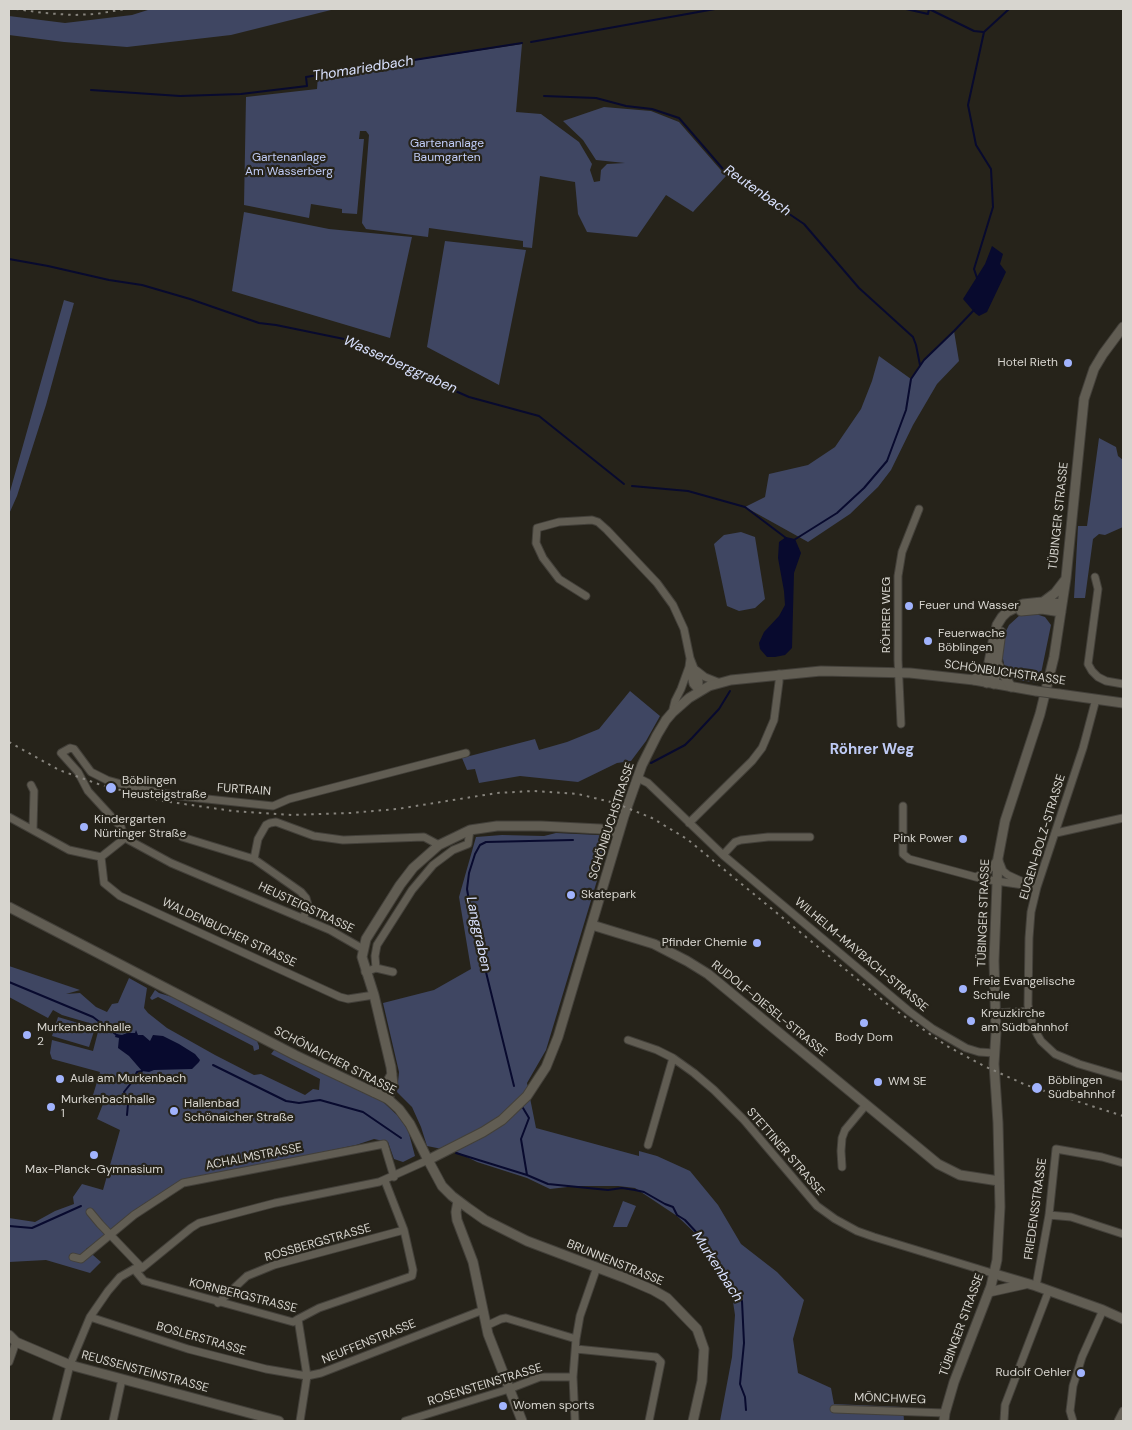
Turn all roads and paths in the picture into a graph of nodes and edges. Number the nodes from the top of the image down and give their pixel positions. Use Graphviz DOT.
graph roads {
  1 [pos="1123,326"];
  2 [pos="918,509"];
  3 [pos="1095,577"];
  4 [pos="1066,578"];
  5 [pos="586,596"];
  6 [pos="1040,606"];
  7 [pos="1062,608"];
  8 [pos="1059,630"];
  9 [pos="997,663"];
  10 [pos="988,667"];
  11 [pos="692,668"];
  12 [pos="899,672"];
  13 [pos="779,674"];
  14 [pos="974,680"];
  15 [pos="720,683"];
  16 [pos="990,683"];
  17 [pos="1123,684"];
  18 [pos="1011,687"];
  19 [pos="699,691"];
  20 [pos="1096,699"];
  21 [pos="1123,703"];
  22 [pos="672,713"];
  23 [pos="901,724"];
  24 [pos="61,753"];
  25 [pos="466,753"];
  26 [pos="638,778"];
  27 [pos="31,785"];
  28 [pos="902,806"];
  29 [pos="9,817"];
  30 [pos="1123,818"];
  31 [pos="689,823"];
  32 [pos="33,829"];
  33 [pos="470,830"];
  34 [pos="619,833"];
  35 [pos="1056,833"];
  36 [pos="182,837"];
  37 [pos="810,837"];
  38 [pos="126,838"];
  39 [pos="439,845"];
  40 [pos="723,855"];
  41 [pos="101,857"];
  42 [pos="998,858"];
  43 [pos="254,859"];
  44 [pos="976,877"];
  45 [pos="996,880"];
  46 [pos="1026,884"];
  47 [pos="1037,887"];
  48 [pos="9,907"];
  49 [pos="303,919"];
  50 [pos="592,925"];
  51 [pos="363,949"];
  52 [pos="376,968"];
  53 [pos="365,972"];
  54 [pos="393,972"];
  55 [pos="374,995"];
  56 [pos="1029,1011"];
  57 [pos="995,1013"];
  58 [pos="628,1040"];
  59 [pos="994,1053"];
  60 [pos="673,1058"];
  61 [pos="392,1074"];
  62 [pos="1123,1077"];
  63 [pos="374,1092"];
  64 [pos="388,1099"];
  65 [pos="865,1106"];
  66 [pos="648,1145"];
  67 [pos="428,1160"];
  68 [pos="1123,1163"];
  69 [pos="842,1167"];
  70 [pos="394,1176"];
  71 [pos="385,1180"];
  72 [pos="999,1181"];
  73 [pos="458,1201"];
  74 [pos="90,1212"];
  75 [pos="1049,1215"];
  76 [pos="404,1230"];
  77 [pos="1123,1234"];
  78 [pos="112,1235"];
  79 [pos="73,1257"];
  80 [pos="597,1267"];
  81 [pos="142,1268"];
  82 [pos="134,1269"];
  83 [pos="995,1274"];
  84 [pos="1032,1285"];
  85 [pos="1049,1290"];
  86 [pos="989,1292"];
  87 [pos="218,1303"];
  88 [pos="482,1310"];
  89 [pos="1103,1310"];
  90 [pos="90,1318"];
  91 [pos="298,1319"];
  92 [pos="1123,1319"];
  93 [pos="486,1326"];
  94 [pos="9,1335"];
  95 [pos="576,1339"];
  96 [pos="16,1342"];
  97 [pos="576,1350"];
  98 [pos="9,1362"];
  99 [pos="70,1365"];
  100 [pos="306,1376"];
  101 [pos="573,1377"];
  102 [pos="122,1380"];
  103 [pos="509,1388"];
  104 [pos="834,1409"];
  105 [pos="1123,1411"];
  106 [pos="944,1417"];
  107 [pos="56,1421"];
  108 [pos="113,1421"];
  109 [pos="279,1421"];
  110 [pos="300,1421"];
  111 [pos="406,1421"];
  112 [pos="522,1421"];
  113 [pos="575,1421"];
  114 [pos="649,1421"];
  115 [pos="693,1421"];
  116 [pos="1004,1421"];
  117 [pos="1074,1421"];
  118 [pos="1118,1421"];
  1 -- 4 [label="street, TÜBINGER STRASSE"];
  2 -- 12 [label="street, RÖHRER WEG"];
  3 -- 17 [label="street"];
  4 -- 6 [label="street"];
  4 -- 7 [label="street, TÜBINGER STRASSE"];
  5 -- 11 [label="street"];
  6 -- 7 [label="street"];
  6 -- 8 [label="street"];
  6 -- 9 [label="street"];
  6 -- 10 [label="street"];
  7 -- 8 [label="street, TÜBINGER STRASSE"];
  8 -- 42 [label="street, TÜBINGER STRASSE"];
  9 -- 16 [label="street"];
  9 -- 18 [label="street"];
  10 -- 14 [label="street"];
  10 -- 16 [label="street"];
  11 -- 15 [label="street"];
  11 -- 19 [label="street"];
  11 -- 22 [label="street"];
  12 -- 13 [label="street, SCHÖNBUCHSTRASSE"];
  12 -- 14 [label="street, SCHÖNBUCHSTRASSE"];
  12 -- 23 [label="street, RÖHRER WEG"];
  13 -- 15 [label="street, SCHÖNBUCHSTRASSE"];
  13 -- 31 [label="street"];
  14 -- 16 [label="street, SCHÖNBUCHSTRASSE"];
  15 -- 19 [label="street, SCHÖNBUCHSTRASSE"];
  16 -- 18 [label="street, SCHÖNBUCHSTRASSE"];
  18 -- 20 [label="street, SCHÖNBUCHSTRASSE, bridge"];
  19 -- 22 [label="street, SCHÖNBUCHSTRASSE"];
  20 -- 21 [label="street, SCHÖNBUCHSTRASSE"];
  20 -- 35 [label="street, EUGEN-BOLZ-STRASSE"];
  22 -- 26 [label="street, SCHÖNBUCHSTRASSE"];
  24 -- 25 [label="street, FURTRAIN"];
  24 -- 38 [label="street, HEUSTEIGSTRASSE"];
  26 -- 31 [label="street, WILHELM-MAYBACH-STRASSE"];
  26 -- 34 [label="street, SCHÖNBUCHSTRASSE"];
  27 -- 32 [label="street"];
  28 -- 44 [label="street"];
  29 -- 32 [label="street"];
  30 -- 35 [label="street"];
  31 -- 40 [label="street, WILHELM-MAYBACH-STRASSE"];
  32 -- 41 [label="street"];
  33 -- 34 [label="street"];
  33 -- 39 [label="street"];
  33 -- 52 [label="street"];
  34 -- 50 [label="street, SCHÖNBUCHSTRASSE"];
  35 -- 47 [label="street, EUGEN-BOLZ-STRASSE"];
  36 -- 43 [label="street"];
  37 -- 40 [label="street"];
  38 -- 41 [label="street"];
  38 -- 49 [label="street, HEUSTEIGSTRASSE"];
  39 -- 43 [label="street"];
  39 -- 51 [label="street"];
  40 -- 59 [label="street, WILHELM-MAYBACH-STRASSE"];
  41 -- 55 [label="street, WALDENBUCHER STRASSE"];
  42 -- 44 [label="street"];
  42 -- 45 [label="street, TÜBINGER STRASSE"];
  42 -- 46 [label="street"];
  43 -- 49 [label="street"];
  44 -- 45 [label="street"];
  45 -- 46 [label="street"];
  45 -- 57 [label="street, TÜBINGER STRASSE"];
  46 -- 47 [label="street"];
  47 -- 56 [label="street, EUGEN-BOLZ-STRASSE"];
  48 -- 63 [label="street, SCHÖNAICHER STRASSE"];
  49 -- 51 [label="street, HEUSTEIGSTRASSE"];
  50 -- 65 [label="street, RUDOLF-DIESEL-STRASSE"];
  50 -- 67 [label="street, SCHÖNBUCHSTRASSE"];
  51 -- 53 [label="street, HEUSTEIGSTRASSE"];
  52 -- 53 [label="street"];
  52 -- 54 [label="street"];
  53 -- 55 [label="street, HEUSTEIGSTRASSE"];
  55 -- 61 [label="street, HEUSTEIGSTRASSE"];
  56 -- 57 [label="street"];
  56 -- 62 [label="street, EUGEN-BOLZ-STRASSE"];
  57 -- 59 [label="street, TÜBINGER STRASSE"];
  58 -- 60 [label="street, STETTINER STRASSE"];
  59 -- 72 [label="street, TÜBINGER STRASSE"];
  60 -- 66 [label="street"];
  60 -- 83 [label="street, STETTINER STRASSE"];
  61 -- 63 [label="street"];
  61 -- 64 [label="street, HEUSTEIGSTRASSE"];
  63 -- 64 [label="street, SCHÖNAICHER STRASSE"];
  64 -- 67 [label="street, SCHÖNAICHER STRASSE"];
  65 -- 69 [label="street"];
  65 -- 72 [label="street, RUDOLF-DIESEL-STRASSE"];
  67 -- 70 [label="street"];
  67 -- 73 [label="street, SCHÖNAICHER STRASSE"];
  68 -- 75 [label="street, FRIEDENSSTRASSE"];
  70 -- 71 [label="street"];
  70 -- 78 [label="street, ACHALMSTRASSE"];
  71 -- 76 [label="street"];
  71 -- 81 [label="street"];
  72 -- 83 [label="street, TÜBINGER STRASSE"];
  73 -- 80 [label="street, BRUNNENSTRASSE"];
  73 -- 88 [label="street"];
  74 -- 78 [label="street"];
  75 -- 77 [label="street"];
  75 -- 84 [label="street, FRIEDENSSTRASSE"];
  76 -- 87 [label="street, ROSSBERGSTRASSE"];
  76 -- 91 [label="street"];
  78 -- 79 [label="street, ACHALMSTRASSE"];
  78 -- 81 [label="street"];
  80 -- 95 [label="street"];
  80 -- 115 [label="street, BRUNNENSTRASSE"];
  81 -- 82 [label="street"];
  82 -- 87 [label="street, KORNBERGSTRASSE"];
  82 -- 90 [label="street"];
  83 -- 84 [label="street"];
  83 -- 86 [label="street, TÜBINGER STRASSE"];
  84 -- 85 [label="street"];
  84 -- 86 [label="street"];
  85 -- 89 [label="street"];
  85 -- 116 [label="street"];
  86 -- 106 [label="street, TÜBINGER STRASSE"];
  87 -- 91 [label="street, KORNBERGSTRASSE"];
  88 -- 93 [label="street"];
  88 -- 100 [label="street, NEUFFENSTRASSE"];
  89 -- 92 [label="street"];
  89 -- 117 [label="street"];
  90 -- 99 [label="street"];
  90 -- 100 [label="street, BOSLERSTRASSE"];
  91 -- 100 [label="street, KORNBERGSTRASSE"];
  93 -- 95 [label="street"];
  93 -- 103 [label="street"];
  94 -- 96 [label="street, REUSSENSTEINSTRASSE"];
  95 -- 97 [label="street"];
  96 -- 98 [label="street"];
  96 -- 99 [label="street, REUSSENSTEINSTRASSE"];
  97 -- 101 [label="street"];
  97 -- 114 [label="street"];
  99 -- 102 [label="street, REUSSENSTEINSTRASSE"];
  99 -- 107 [label="street"];
  100 -- 110 [label="street"];
  101 -- 103 [label="street, ROSENSTEINSTRASSE"];
  101 -- 113 [label="street"];
  102 -- 108 [label="street"];
  102 -- 109 [label="street, REUSSENSTEINSTRASSE"];
  103 -- 111 [label="street, ROSENSTEINSTRASSE"];
  103 -- 112 [label="street"];
  104 -- 106 [label="street, MÖNCHWEG"];
  105 -- 118 [label="street"];
}
